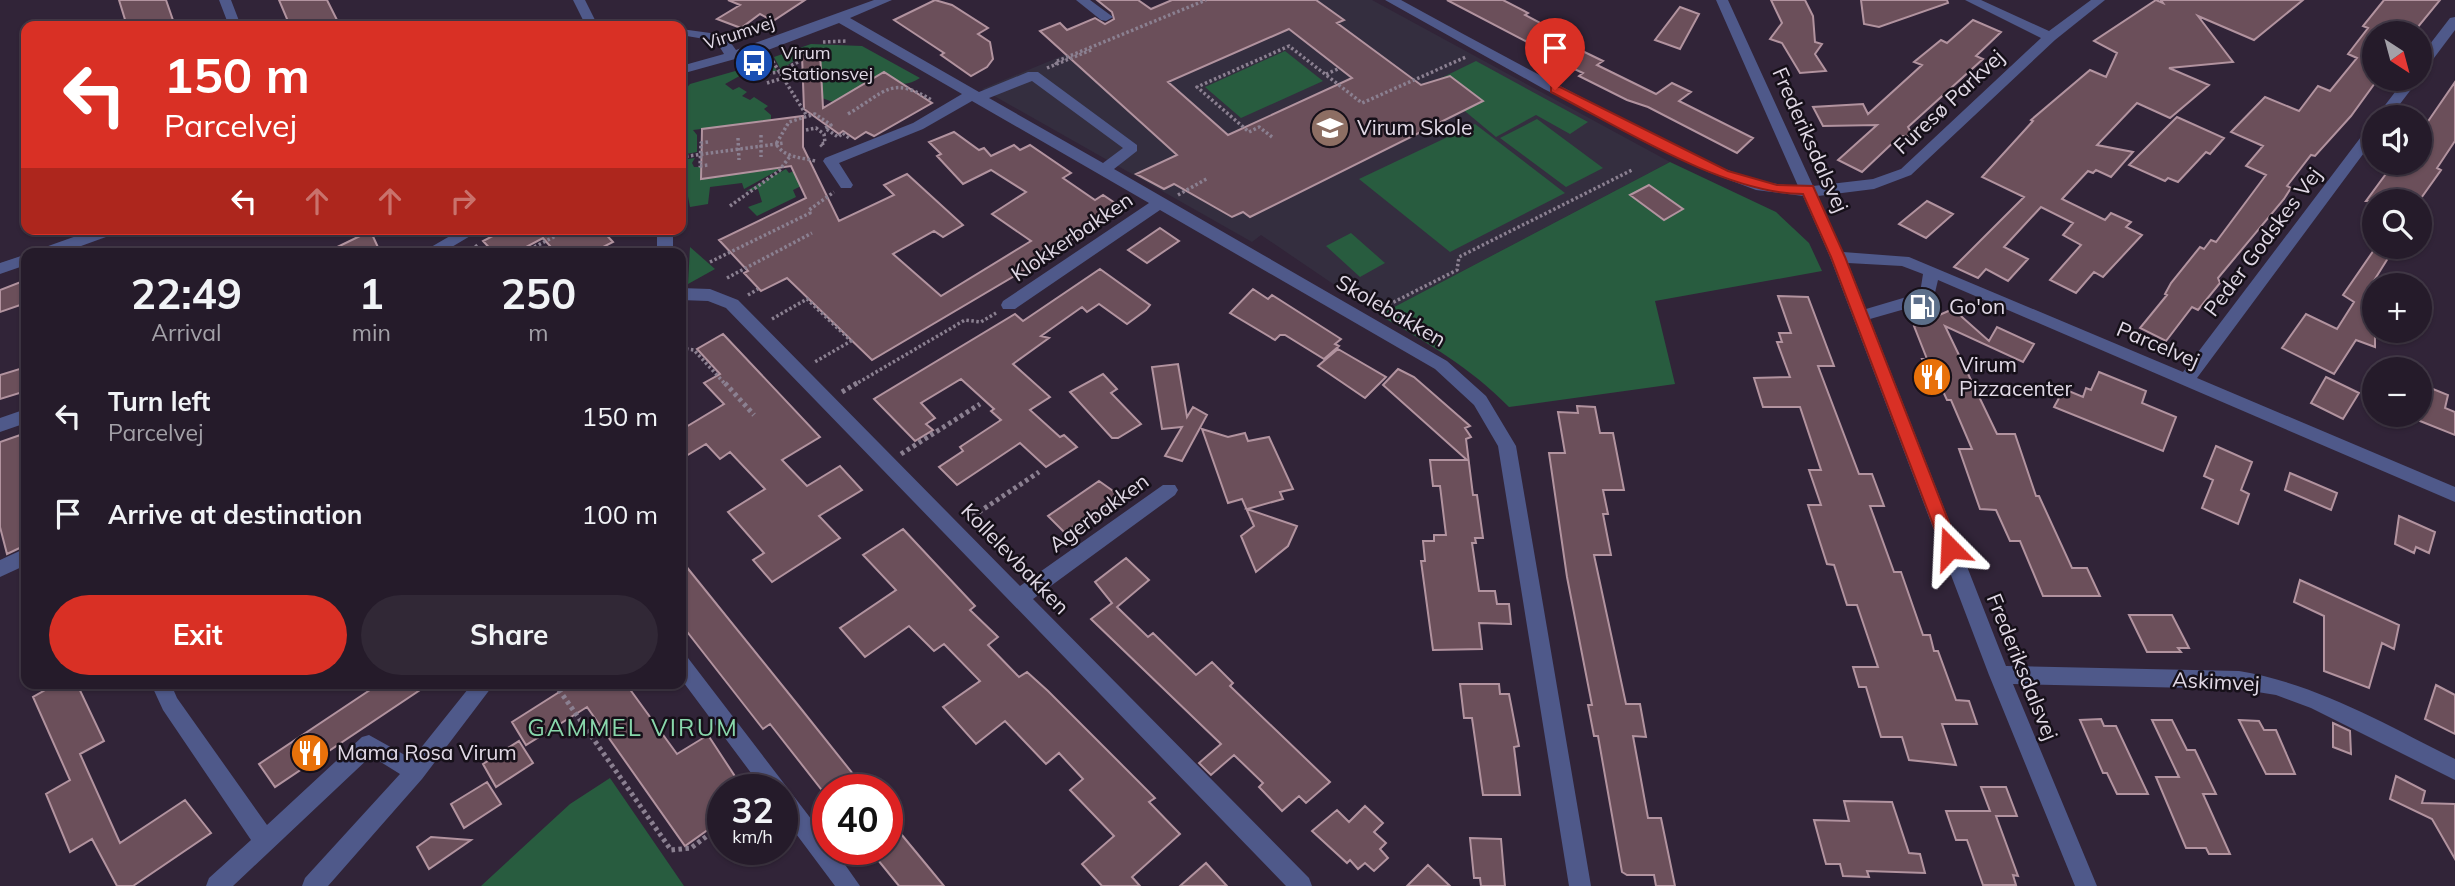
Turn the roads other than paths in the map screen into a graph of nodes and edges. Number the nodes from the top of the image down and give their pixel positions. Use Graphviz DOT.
graph roads {
  1 [pos="225,0"];
  2 [pos="579,0"];
  3 [pos="886,0"];
  4 [pos="1082,0"];
  5 [pos="1391,0"];
  6 [pos="1722,0"];
  7 [pos="1971,0"];
  8 [pos="2099,0"];
  9 [pos="1106,17"];
  10 [pos="840,18"];
  11 [pos="233,21"];
  12 [pos="590,21"];
  13 [pos="2455,21"];
  14 [pos="686,32"];
  15 [pos="2050,37"];
  16 [pos="2432,51"];
  17 [pos="733,56"];
  18 [pos="686,69"];
  19 [pos="2403,91"];
  20 [pos="974,96"];
  21 [pos="2392,105"];
  22 [pos="2362,145"];
  23 [pos="1102,171"];
  24 [pos="846,185"];
  25 [pos="1808,189"];
  26 [pos="1158,204"];
  27 [pos="95,235"];
  28 [pos="463,235"];
  29 [pos="59,248"];
  30 [pos="439,248"];
  31 [pos="1838,257"];
  32 [pos="21,261"];
  33 [pos="0,269"];
  34 [pos="1931,271"];
  35 [pos="686,294"];
  36 [pos="1009,305"];
  37 [pos="1861,316"];
  38 [pos="2185,382"];
  39 [pos="21,418"];
  40 [pos="0,425"];
  41 [pos="1170,490"];
  42 [pos="2455,495"];
  43 [pos="21,558"];
  44 [pos="0,569"];
  45 [pos="1020,597"];
  46 [pos="686,671"];
  47 [pos="1999,675"];
  48 [pos="163,689"];
  49 [pos="480,689"];
  50 [pos="2455,770"];
  51 [pos="415,772"];
  52 [pos="765,774"];
  53 [pos="798,818"];
  54 [pos="264,840"];
  55 [pos="217,886"];
  56 [pos="313,886"];
  57 [pos="849,886"];
  58 [pos="1301,886"];
  59 [pos="1580,886"];
  60 [pos="2086,886"];
  1 -- 11 [label="street"];
  2 -- 12 [label="street"];
  3 -- 10 [label="street, Virumvej"];
  4 -- 9 [label="street"];
  5 -- 25 [label="street"];
  6 -- 25 [label="street, Frederiksdalsvej"];
  7 -- 15 [label="street"];
  8 -- 15 [label="street, Furesø Parkvej"];
  10 -- 17 [label="street, Virumvej"];
  10 -- 20 [label="street, Skolebakken"];
  13 -- 16 [label="street"];
  14 -- 17 [label="street"];
  15 -- 25 [label="street, Furesø Parkvej"];
  17 -- 18 [label="street, Virumvej"];
  19 -- 21 [label="street"];
  20 -- 23 [label="street, Skolebakken"];
  20 -- 23 [label="street"];
  20 -- 24 [label="street"];
  22 -- 38 [label="street, Peder Godskes Vej"];
  23 -- 26 [label="street, Skolebakken"];
  25 -- 31 [label="street, Frederiksdalsvej"];
  26 -- 36 [label="street, Klokkerbakken"];
  26 -- 59 [label="street, Skolebakken"];
  27 -- 29 [label="street"];
  28 -- 30 [label="street"];
  31 -- 34 [label="street, Parcelvej"];
  31 -- 37 [label="street, Frederiksdalsvej"];
  32 -- 33 [label="street"];
  34 -- 37 [label="street"];
  34 -- 38 [label="street, Parcelvej"];
  35 -- 45 [label="street, Kollelevbakken"];
  37 -- 47 [label="street, Frederiksdalsvej"];
  38 -- 42 [label="street, Parcelvej"];
  39 -- 40 [label="street"];
  41 -- 45 [label="street, Agerbakken"];
  43 -- 44 [label="street"];
  45 -- 58 [label="street, Kollelevbakken"];
  46 -- 52 [label="street"];
  47 -- 50 [label="street, Askimvej"];
  47 -- 60 [label="street, Frederiksdalsvej"];
  48 -- 54 [label="street"];
  49 -- 51 [label="street"];
  51 -- 54 [label="street"];
  51 -- 56 [label="street"];
  53 -- 57 [label="street"];
  54 -- 55 [label="street"];
}
